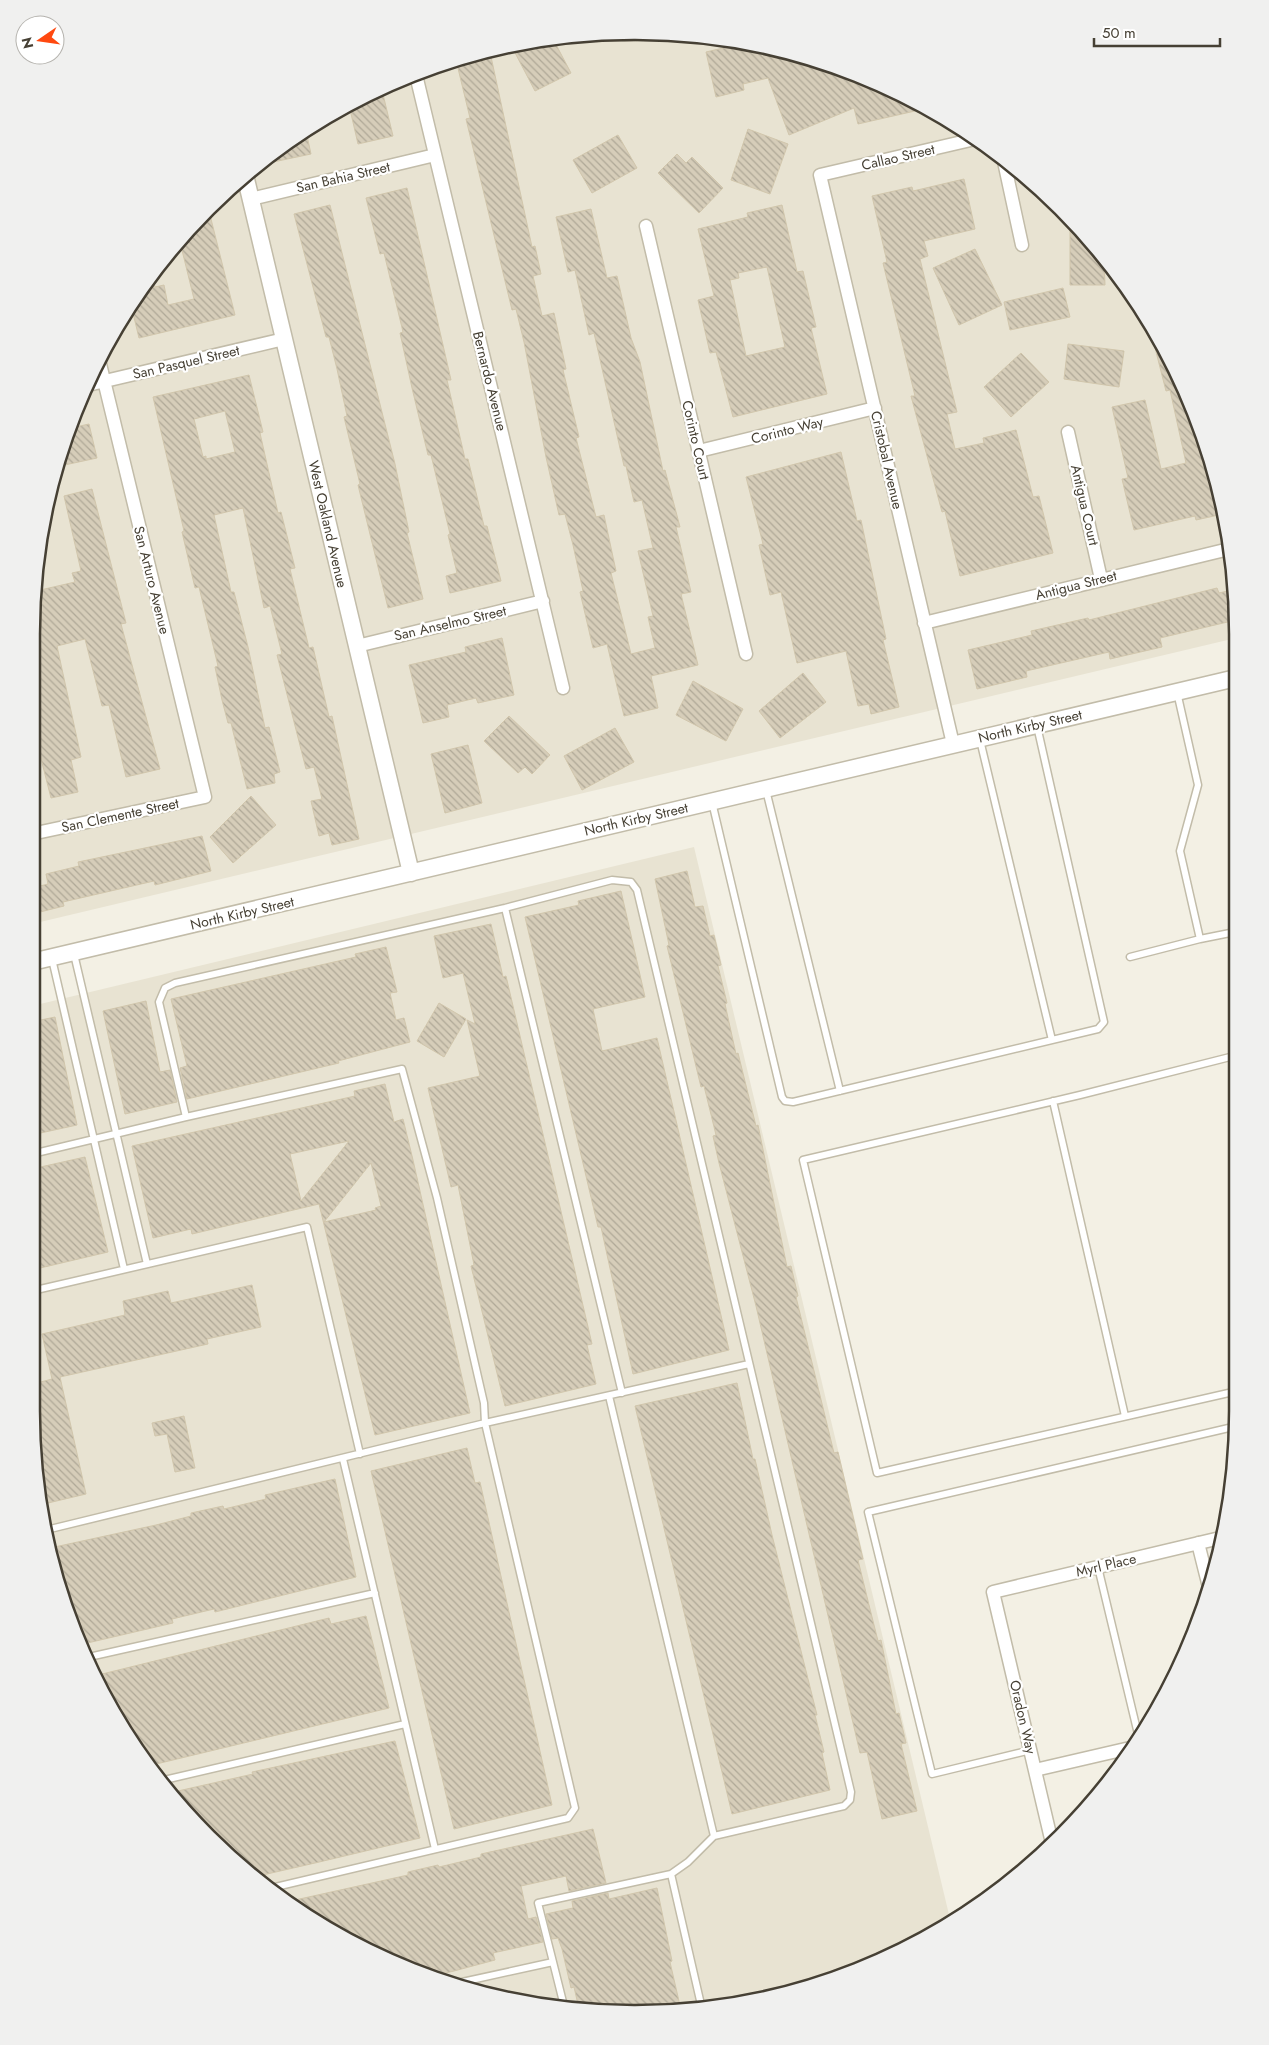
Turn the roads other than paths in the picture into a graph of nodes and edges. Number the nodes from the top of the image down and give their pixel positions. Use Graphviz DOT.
graph roads {
  1 [pos="418,81"];
  2 [pos="966,141"];
  3 [pos="435,155"];
  4 [pos="1006,171"];
  5 [pos="820,175"];
  6 [pos="247,184"];
  7 [pos="251,199"];
  8 [pos="646,226"];
  9 [pos="1022,245"];
  10 [pos="284,339"];
  11 [pos="102,371"];
  12 [pos="104,381"];
  13 [pos="96,383"];
  14 [pos="875,408"];
  15 [pos="1068,432"];
  16 [pos="699,451"];
  17 [pos="1223,550"];
  18 [pos="1101,579"];
  19 [pos="542,602"];
  20 [pos="924,623"];
  21 [pos="357,646"];
  22 [pos="746,654"];
  23 [pos="1229,680"];
  24 [pos="563,688"];
  25 [pos="1177,691"];
  26 [pos="1036,724"];
  27 [pos="980,738"];
  28 [pos="953,744"];
  29 [pos="765,789"];
  30 [pos="205,797"];
  31 [pos="712,801"];
  32 [pos="40,832"];
  33 [pos="411,873"];
  34 [pos="505,908"];
  35 [pos="1229,933"];
  36 [pos="1200,940"];
  37 [pos="74,953"];
  38 [pos="1130,957"];
  39 [pos="44,959"];
  40 [pos="1052,1040"];
  41 [pos="1229,1057"];
  42 [pos="840,1091"];
  43 [pos="1052,1101"];
  44 [pos="186,1117"];
  45 [pos="116,1134"];
  46 [pos="94,1140"];
  47 [pos="40,1153"];
  48 [pos="147,1264"];
  49 [pos="124,1269"];
  50 [pos="40,1289"];
  51 [pos="749,1364"];
  52 [pos="622,1393"];
  53 [pos="1229,1393"];
  54 [pos="609,1396"];
  55 [pos="1125,1416"];
  56 [pos="485,1423"];
  57 [pos="1229,1428"];
  58 [pos="360,1454"];
  59 [pos="343,1459"];
  60 [pos="52,1529"];
  61 [pos="1215,1539"];
  62 [pos="1198,1543"];
  63 [pos="1098,1567"];
  64 [pos="1206,1574"];
  65 [pos="993,1592"];
  66 [pos="374,1593"];
  67 [pos="93,1656"];
  68 [pos="405,1724"];
  69 [pos="1137,1728"];
  70 [pos="1030,1750"];
  71 [pos="1123,1750"];
  72 [pos="1035,1770"];
  73 [pos="169,1779"];
  74 [pos="1050,1835"];
  75 [pos="714,1836"];
  76 [pos="435,1849"];
  77 [pos="671,1874"];
  78 [pos="279,1886"];
  79 [pos="553,1962"];
  80 [pos="468,1981"];
  81 [pos="563,2001"];
  82 [pos="700,2001"];
  1 -- 3 [label="street, Bernardo Avenue"];
  2 -- 5 [label="street, Callao Street"];
  3 -- 7 [label="street, San Bahia Street"];
  3 -- 19 [label="street, Bernardo Avenue"];
  4 -- 9 [label="street"];
  5 -- 14 [label="street, Cristobal Avenue"];
  6 -- 7 [label="street, West Oakland Avenue"];
  7 -- 10 [label="street, West Oakland Avenue"];
  8 -- 16 [label="street, Corinto Court"];
  10 -- 12 [label="street, San Pasquel Street"];
  10 -- 21 [label="street, West Oakland Avenue"];
  11 -- 12 [label="street, San Arturo Avenue"];
  12 -- 13 [label="street, San Pasquel Street"];
  12 -- 30 [label="street, San Arturo Avenue"];
  14 -- 16 [label="street, Corinto Way"];
  14 -- 20 [label="street, Cristobal Avenue"];
  15 -- 18 [label="street, Antigua Court"];
  16 -- 22 [label="street, Corinto Court"];
  17 -- 18 [label="street, Antigua Street"];
  18 -- 20 [label="street, Antigua Street"];
  19 -- 21 [label="street, San Anselmo Street"];
  19 -- 24 [label="street, Bernardo Avenue"];
  20 -- 28 [label="street, Cristobal Avenue"];
  21 -- 33 [label="street, West Oakland Avenue"];
  23 -- 25 [label="street, North Kirby Street"];
  25 -- 26 [label="street, North Kirby Street"];
  25 -- 36 [label="lane"];
  26 -- 27 [label="street, North Kirby Street"];
  26 -- 40 [label="lane"];
  27 -- 28 [label="street, North Kirby Street"];
  27 -- 40 [label="lane"];
  28 -- 29 [label="street, North Kirby Street"];
  29 -- 31 [label="street, North Kirby Street"];
  29 -- 42 [label="lane"];
  30 -- 32 [label="street, San Clemente Street"];
  31 -- 33 [label="street, North Kirby Street"];
  31 -- 42 [label="lane"];
  33 -- 37 [label="street, North Kirby Street"];
  34 -- 44 [label="lane"];
  34 -- 51 [label="lane"];
  34 -- 52 [label="lane"];
  35 -- 36 [label="lane"];
  36 -- 38 [label="lane"];
  37 -- 39 [label="street, North Kirby Street"];
  37 -- 45 [label="lane"];
  39 -- 46 [label="lane"];
  40 -- 42 [label="lane"];
  41 -- 43 [label="lane"];
  43 -- 55 [label="lane"];
  43 -- 55 [label="lane"];
  44 -- 45 [label="lane"];
  44 -- 56 [label="lane"];
  45 -- 46 [label="lane"];
  45 -- 48 [label="lane"];
  46 -- 47 [label="lane"];
  46 -- 49 [label="lane"];
  48 -- 49 [label="lane"];
  48 -- 58 [label="lane"];
  49 -- 50 [label="lane"];
  51 -- 52 [label="lane"];
  51 -- 75 [label="lane"];
  52 -- 54 [label="lane"];
  53 -- 55 [label="lane"];
  54 -- 56 [label="lane"];
  54 -- 75 [label="lane"];
  56 -- 58 [label="lane"];
  56 -- 76 [label="lane"];
  57 -- 70 [label="lane"];
  58 -- 59 [label="lane"];
  59 -- 60 [label="lane"];
  59 -- 66 [label="lane"];
  61 -- 62 [label="street, Myrl Place"];
  62 -- 63 [label="street, Myrl Place"];
  62 -- 64 [label="street"];
  63 -- 65 [label="street, Myrl Place"];
  63 -- 69 [label="lane"];
  65 -- 70 [label="street, Oradon Way"];
  66 -- 67 [label="lane"];
  66 -- 68 [label="lane"];
  68 -- 73 [label="lane"];
  68 -- 76 [label="lane"];
  70 -- 72 [label="street, Oradon Way"];
  71 -- 72 [label="street"];
  72 -- 74 [label="street, Oradon Way"];
  75 -- 77 [label="lane"];
  76 -- 78 [label="lane"];
  77 -- 79 [label="lane"];
  77 -- 82 [label="lane"];
  79 -- 80 [label="lane"];
  79 -- 81 [label="lane"];
}
